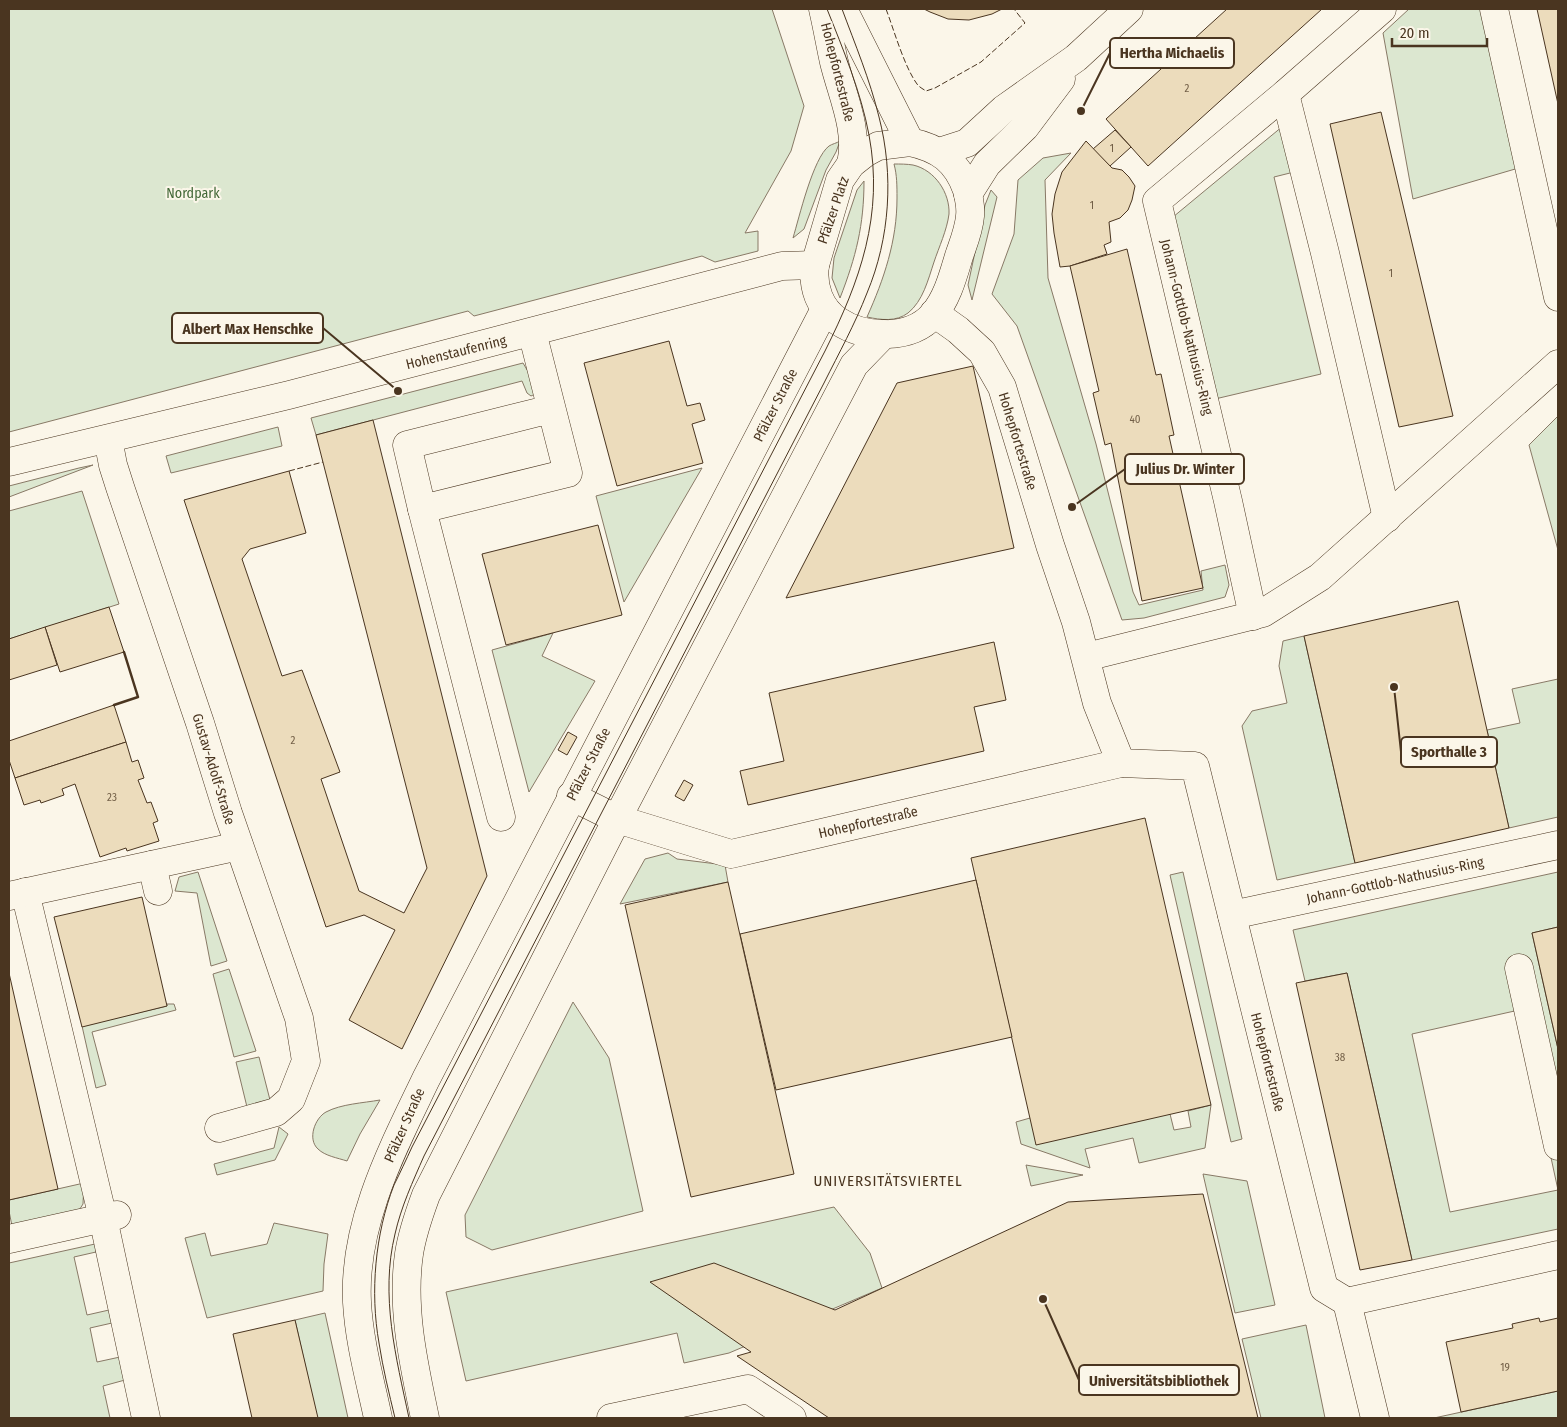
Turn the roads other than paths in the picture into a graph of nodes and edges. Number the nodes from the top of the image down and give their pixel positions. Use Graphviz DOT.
graph roads {
  1 [pos="823,9"];
  2 [pos="843,9"];
  3 [pos="1129,9"];
  4 [pos="1382,9"];
  5 [pos="1494,9"];
  6 [pos="1076,58"];
  7 [pos="1285,94"];
  8 [pos="910,142"];
  9 [pos="939,152"];
  10 [pos="850,164"];
  11 [pos="968,194"];
  12 [pos="815,265"];
  13 [pos="1558,297"];
  14 [pos="825,309"];
  15 [pos="934,313"];
  16 [pos="532,332"];
  17 [pos="884,334"];
  18 [pos="1558,364"];
  19 [pos="552,409"];
  20 [pos="108,439"];
  21 [pos="9,462"];
  22 [pos="422,509"];
  23 [pos="1387,518"];
  24 [pos="1253,616"];
  25 [pos="1086,657"];
  26 [pos="1121,763"];
  27 [pos="571,796"];
  28 [pos="501,817"];
  29 [pos="617,819"];
  30 [pos="1558,845"];
  31 [pos="239,846"];
  32 [pos="17,894"];
  33 [pos="1232,915"];
  34 [pos="1519,968"];
  35 [pos="220,1128"];
  36 [pos="1558,1146"];
  37 [pos="110,1217"];
  38 [pos="9,1240"];
  39 [pos="1558,1255"];
  40 [pos="1348,1302"];
  41 [pos="146,1418"];
  42 [pos="378,1418"];
  43 [pos="425,1418"];
  44 [pos="617,1418"];
  45 [pos="792,1418"];
  46 [pos="1375,1418"];
  1 -- 10 [label="street, Hohepfortestraße"];
  2 -- 8 [label="street, Hohepfortestraße"];
  3 -- 6 [label="street"];
  4 -- 7 [label="street, Johann-Gottlob-Nathusius-Ring"];
  5 -- 13 [label="street"];
  6 -- 9 [label="street"];
  6 -- 11 [label="street"];
  7 -- 23 [label="street"];
  7 -- 24 [label="street, Johann-Gottlob-Nathusius-Ring"];
  8 -- 9 [label="street, Pfälzer Platz"];
  8 -- 10 [label="street, Pfälzer Platz"];
  9 -- 11 [label="street, Pfälzer Platz"];
  10 -- 12 [label="street, Pfälzer Platz"];
  11 -- 15 [label="street, Pfälzer Platz"];
  12 -- 14 [label="street, Pfälzer Platz"];
  12 -- 16 [label="street, Hohenstaufenring"];
  14 -- 17 [label="street, Pfälzer Platz"];
  14 -- 27 [label="street, Pfälzer Straße"];
  15 -- 17 [label="street, Pfälzer Platz"];
  15 -- 25 [label="street, Hohepfortestraße"];
  16 -- 19 [label="street"];
  16 -- 20 [label="street, Hohenstaufenring"];
  17 -- 29 [label="street"];
  18 -- 23 [label="street"];
  19 -- 22 [label="street"];
  19 -- 22 [label="street"];
  20 -- 21 [label="street, Hohenstaufenring"];
  20 -- 31 [label="street, Gustav-Adolf-Straße"];
  22 -- 28 [label="street"];
  23 -- 24 [label="street"];
  24 -- 25 [label="street"];
  25 -- 26 [label="street, Hohepfortestraße"];
  26 -- 29 [label="street, Hohepfortestraße"];
  26 -- 33 [label="street, Hohepfortestraße"];
  27 -- 29 [label="street, Hohepfortestraße"];
  27 -- 42 [label="street, Pfälzer Straße"];
  29 -- 43 [label="street"];
  30 -- 33 [label="street, Johann-Gottlob-Nathusius-Ring"];
  31 -- 32 [label="street"];
  31 -- 35 [label="street, Gustav-Adolf-Straße"];
  32 -- 37 [label="street"];
  33 -- 40 [label="street, Hohepfortestraße"];
  34 -- 36 [label="street"];
  37 -- 38 [label="street"];
  37 -- 41 [label="street"];
  39 -- 40 [label="street"];
  40 -- 46 [label="street"];
  44 -- 45 [label="street"];
}
